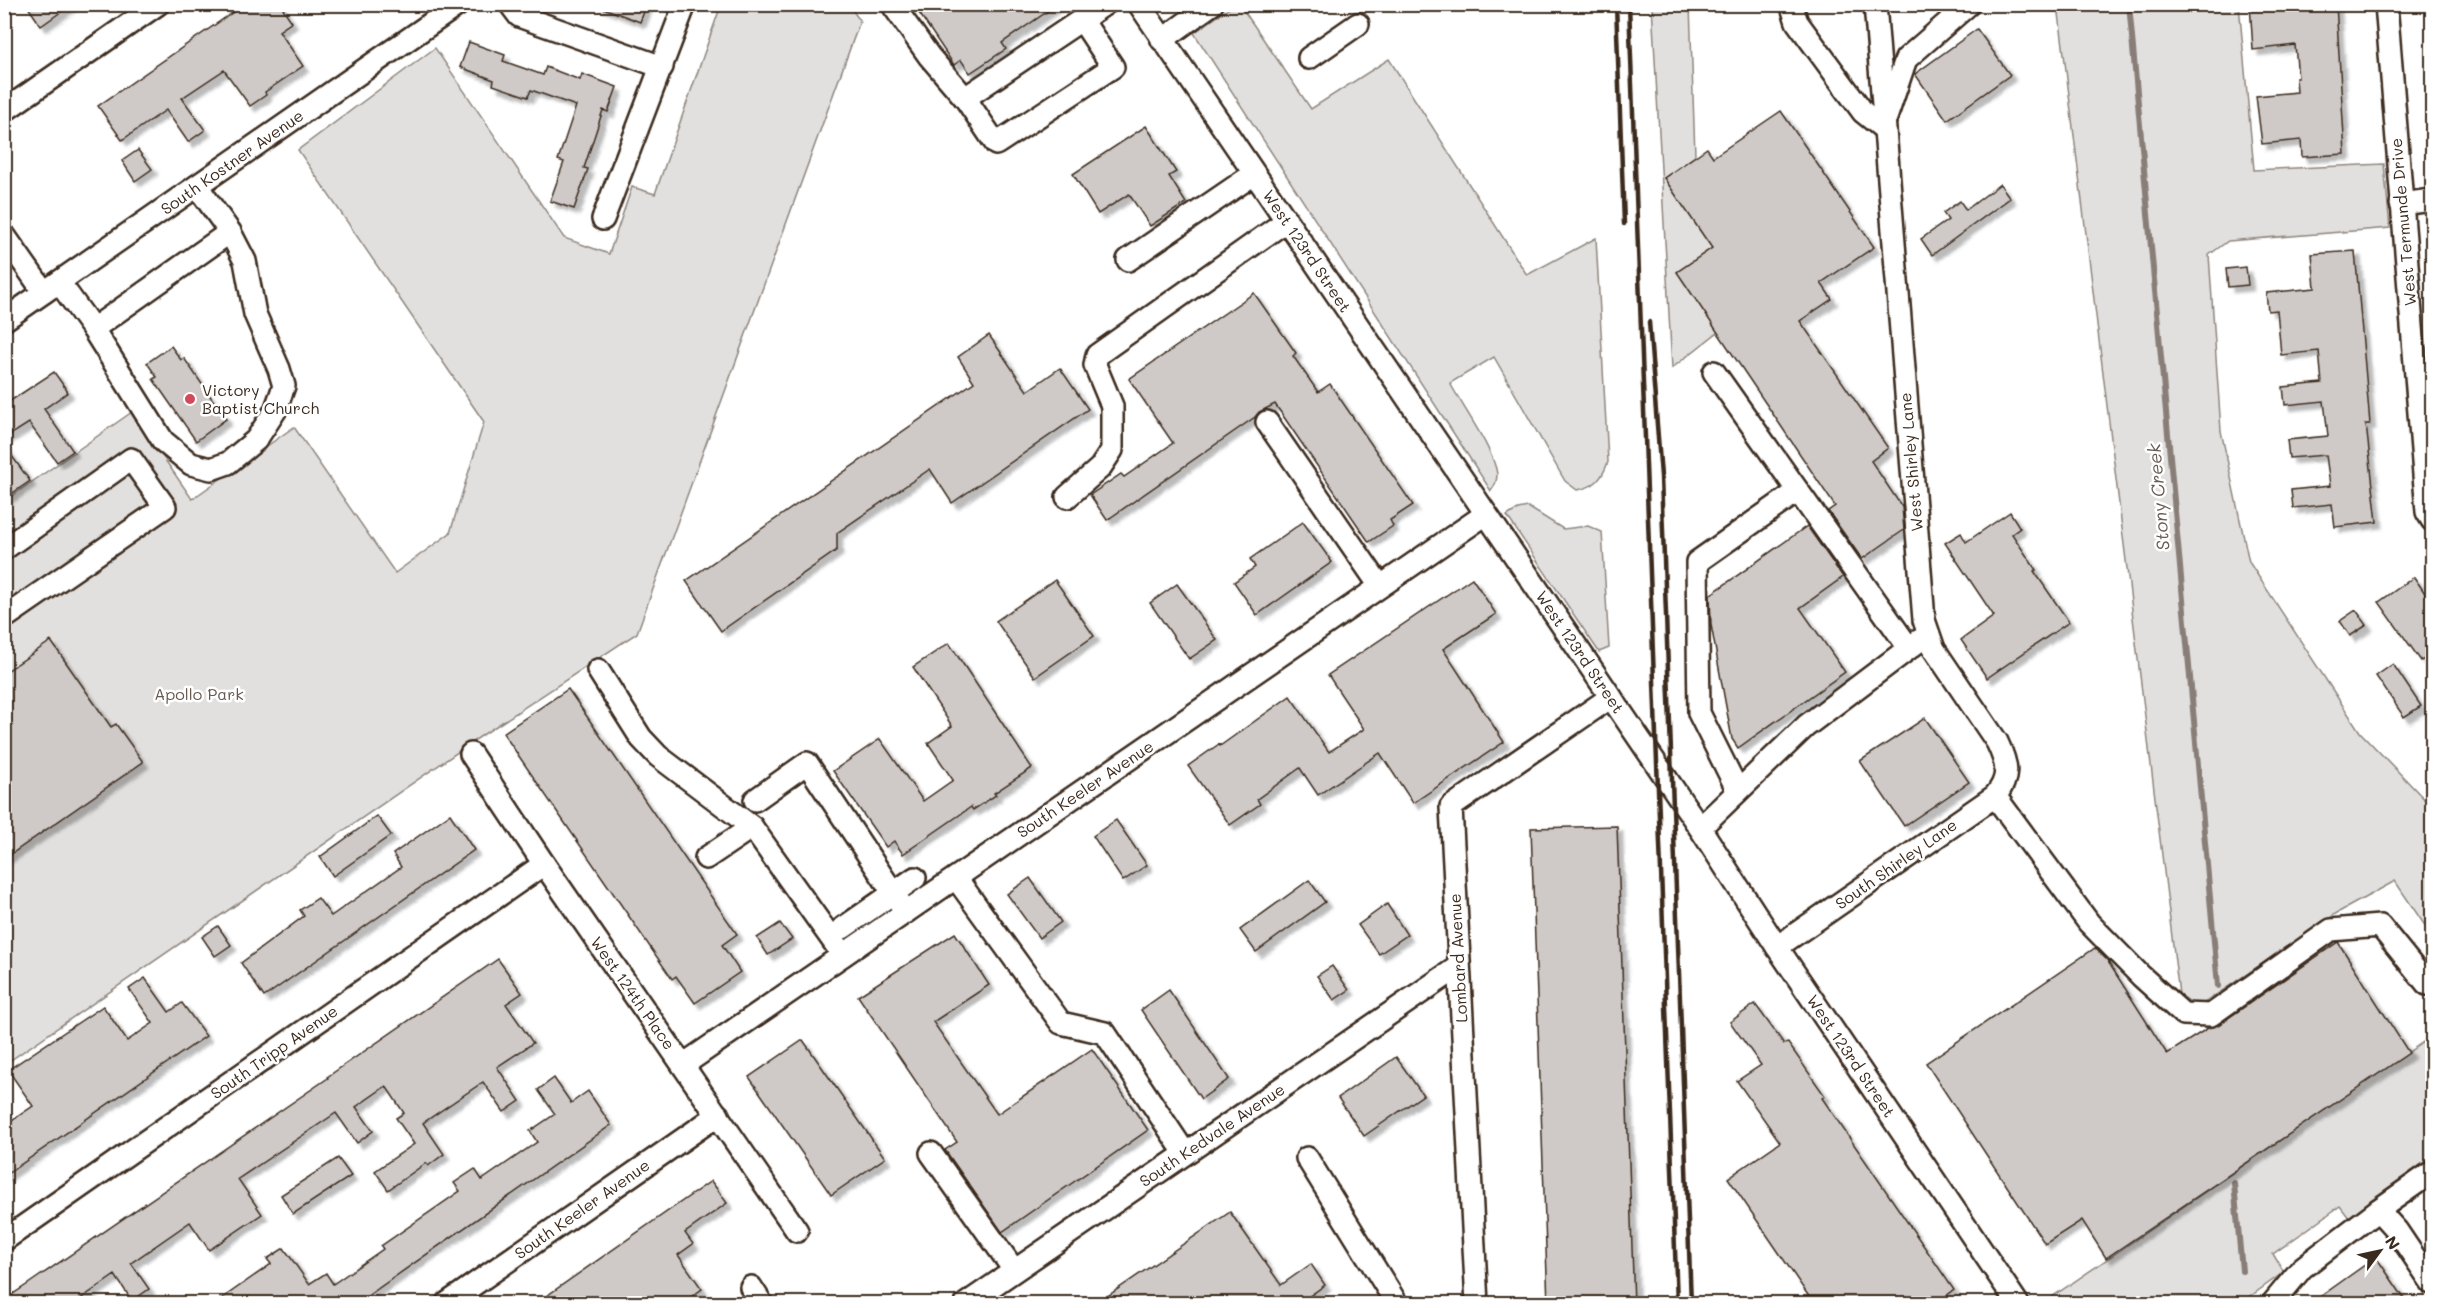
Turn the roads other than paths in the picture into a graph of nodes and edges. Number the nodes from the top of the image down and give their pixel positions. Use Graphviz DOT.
graph roads {
  1 [pos="158,4"];
  2 [pos="510,4"];
  3 [pos="685,4"];
  4 [pos="892,4"];
  5 [pos="1138,4"];
  6 [pos="1212,4"];
  7 [pos="1791,4"];
  8 [pos="1875,4"];
  9 [pos="1969,4"];
  10 [pos="2386,4"];
  11 [pos="457,5"];
  12 [pos="1093,10"];
  13 [pos="1358,24"];
  14 [pos="1162,40"];
  15 [pos="1309,58"];
  16 [pos="662,67"];
  17 [pos="965,98"];
  18 [pos="4,111"];
  19 [pos="1883,128"];
  20 [pos="1254,174"];
  21 [pos="197,186"];
  22 [pos="2433,200"];
  23 [pos="2401,204"];
  24 [pos="603,219"];
  25 [pos="1286,221"];
  26 [pos="230,232"];
  27 [pos="4,235"];
  28 [pos="1128,260"];
  29 [pos="52,287"];
  30 [pos="4,320"];
  31 [pos="93,329"];
  32 [pos="1714,372"];
  33 [pos="1267,422"];
  34 [pos="1798,491"];
  35 [pos="1067,496"];
  36 [pos="1486,514"];
  37 [pos="2430,516"];
  38 [pos="5,547"];
  39 [pos="1380,586"];
  40 [pos="4,618"];
  41 [pos="1928,634"];
  42 [pos="1909,648"];
  43 [pos="598,670"];
  44 [pos="1611,697"];
  45 [pos="471,754"];
  46 [pos="2007,774"];
  47 [pos="1738,791"];
  48 [pos="1995,796"];
  49 [pos="755,800"];
  50 [pos="752,827"];
  51 [pos="1700,828"];
  52 [pos="706,858"];
  53 [pos="544,864"];
  54 [pos="915,878"];
  55 [pos="956,878"];
  56 [pos="893,893"];
  57 [pos="906,912"];
  58 [pos="843,928"];
  59 [pos="1777,947"];
  60 [pos="843,955"];
  61 [pos="1458,967"];
  62 [pos="2427,984"];
  63 [pos="683,1065"];
  64 [pos="718,1115"];
  65 [pos="1185,1153"];
  66 [pos="931,1154"];
  67 [pos="1307,1158"];
  68 [pos="2433,1172"];
  69 [pos="2378,1210"];
  70 [pos="797,1231"];
  71 [pos="4,1240"];
  72 [pos="1014,1270"];
  73 [pos="2433,1283"];
  74 [pos="446,1304"];
  75 [pos="966,1304"];
  76 [pos="1397,1304"];
  77 [pos="1478,1304"];
  78 [pos="2018,1304"];
  79 [pos="2272,1304"];
  1 -- 18 [label="street"];
  2 -- 16 [label="street"];
  3 -- 16 [label="street"];
  4 -- 17 [label="street"];
  5 -- 14 [label="street, West 123rd Street"];
  6 -- 14 [label="street"];
  7 -- 19 [label="street"];
  8 -- 19 [label="street, West Shirley Lane"];
  9 -- 19 [label="street"];
  10 -- 23 [label="street, West Termunde Drive"];
  11 -- 21 [label="street, South Kostner Avenue"];
  12 -- 17 [label="street"];
  12 -- 17 [label="street"];
  13 -- 15 [label="street"];
  14 -- 20 [label="street, West 123rd Street"];
  16 -- 24 [label="street"];
  19 -- 41 [label="street, West Shirley Lane"];
  20 -- 25 [label="street, West 123rd Street"];
  20 -- 28 [label="street"];
  21 -- 26 [label="street"];
  21 -- 29 [label="street, South Kostner Avenue"];
  22 -- 23 [label="street"];
  23 -- 37 [label="street, West Termunde Drive"];
  25 -- 35 [label="street"];
  25 -- 36 [label="street, West 123rd Street"];
  26 -- 31 [label="street"];
  26 -- 31 [label="street"];
  27 -- 29 [label="street"];
  29 -- 30 [label="street, South Kostner Avenue"];
  29 -- 31 [label="street"];
  32 -- 34 [label="street"];
  33 -- 39 [label="street"];
  34 -- 42 [label="street"];
  34 -- 47 [label="street"];
  36 -- 39 [label="street, South Keeler Avenue"];
  36 -- 44 [label="street, West 123rd Street"];
  38 -- 40 [label="street"];
  39 -- 55 [label="street, South Keeler Avenue"];
  41 -- 42 [label="street"];
  41 -- 46 [label="street, West Shirley Lane"];
  42 -- 47 [label="street"];
  43 -- 50 [label="street"];
  44 -- 51 [label="street, West 123rd Street"];
  44 -- 61 [label="street, Lombard Avenue"];
  45 -- 53 [label="street, West 124th Place"];
  46 -- 48 [label="street, South Shirley Lane"];
  47 -- 51 [label="street"];
  48 -- 59 [label="street, South Shirley Lane"];
  48 -- 62 [label="street"];
  49 -- 56 [label="street"];
  50 -- 52 [label="street"];
  50 -- 60 [label="street"];
  51 -- 59 [label="street, West 123rd Street"];
  53 -- 63 [label="street, West 124th Place"];
  53 -- 71 [label="street, South Tripp Avenue"];
  54 -- 56 [label="street"];
  55 -- 57 [label="street, South Keeler Avenue"];
  55 -- 65 [label="street"];
  56 -- 57 [label="street"];
  56 -- 58 [label="street"];
  57 -- 60 [label="street, South Keeler Avenue"];
  59 -- 78 [label="street, West 123rd Street"];
  60 -- 63 [label="street, South Keeler Avenue"];
  61 -- 65 [label="street, South Kedvale Avenue"];
  61 -- 77 [label="street, Lombard Avenue"];
  63 -- 64 [label="street, West 124th Place"];
  64 -- 70 [label="street, West 124th Place"];
  64 -- 74 [label="street, South Keeler Avenue"];
  65 -- 72 [label="street, South Kedvale Avenue"];
  66 -- 72 [label="street"];
  67 -- 76 [label="street"];
  68 -- 69 [label="street"];
  69 -- 73 [label="street"];
  69 -- 79 [label="street"];
  72 -- 75 [label="street, South Kedvale Avenue"];
}
